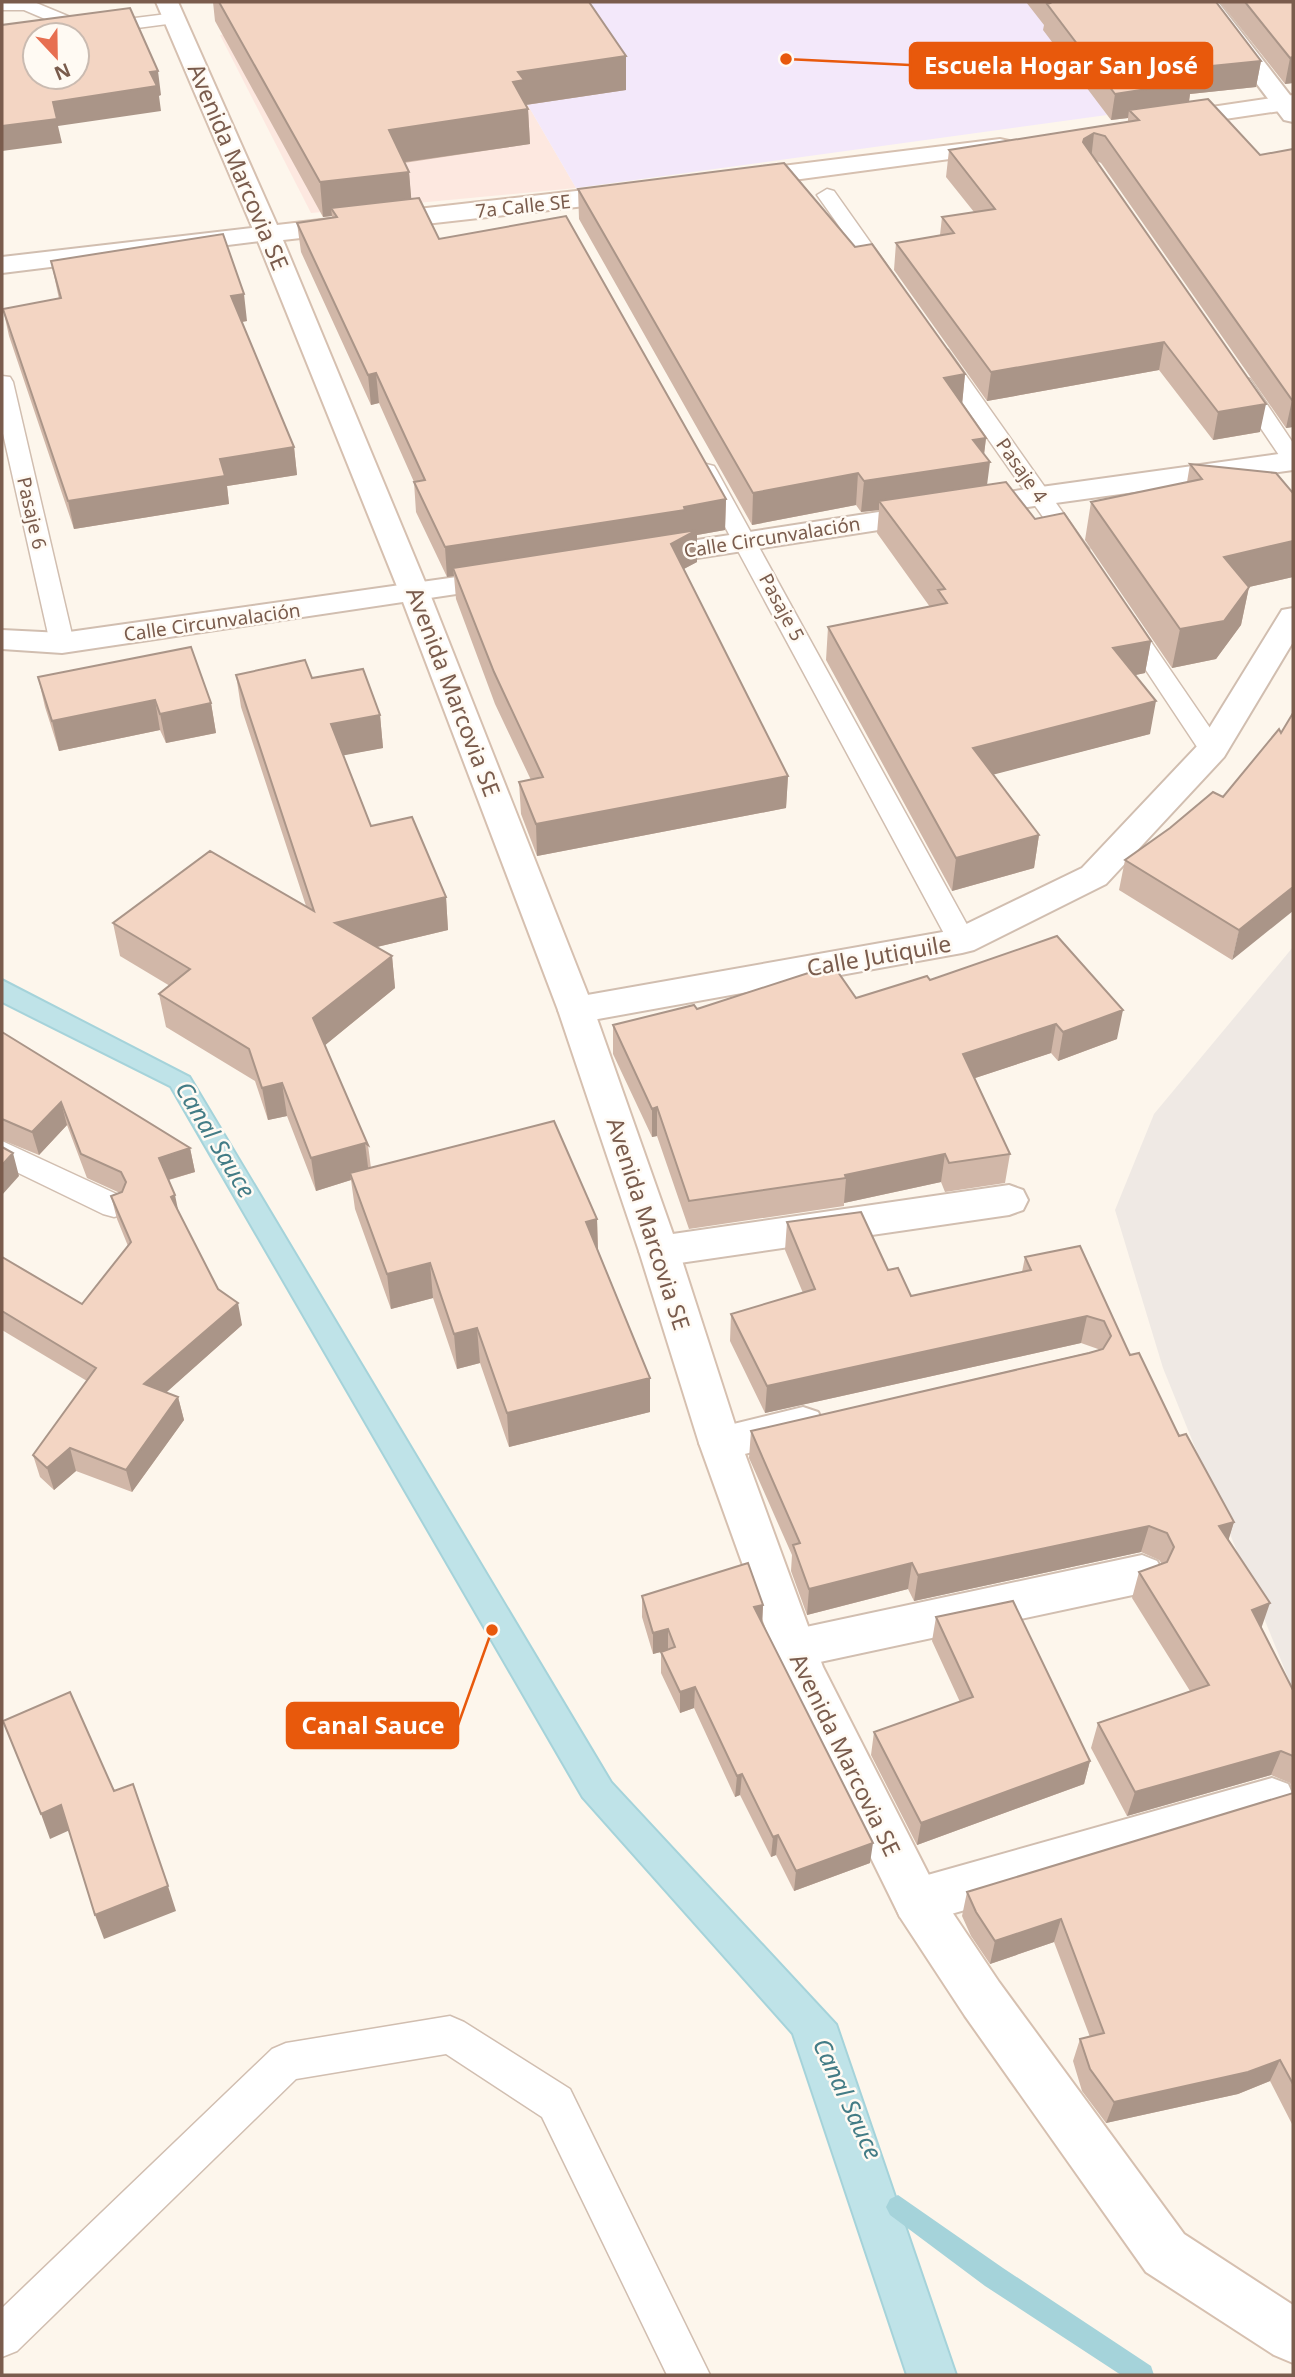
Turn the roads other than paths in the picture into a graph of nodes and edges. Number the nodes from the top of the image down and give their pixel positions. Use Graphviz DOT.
graph roads {
  1 [pos="1206,2"];
  2 [pos="2,5"];
  3 [pos="171,10"];
  4 [pos="67,21"];
  5 [pos="91,30"];
  6 [pos="1290,107"];
  7 [pos="1151,124"];
  8 [pos="1019,144"];
  9 [pos="712,183"];
  10 [pos="647,191"];
  11 [pos="827,195"];
  12 [pos="556,202"];
  13 [pos="569,227"];
  14 [pos="268,234"];
  15 [pos="2,265"];
  16 [pos="898,295"];
  17 [pos="930,340"];
  18 [pos="1231,370"];
  19 [pos="2,382"];
  20 [pos="698,456"];
  21 [pos="1293,460"];
  22 [pos="1041,496"];
  23 [pos="746,541"];
  24 [pos="622,561"];
  25 [pos="1087,565"];
  26 [pos="539,574"];
  27 [pos="415,594"];
  28 [pos="1111,600"];
  29 [pos="1293,617"];
  30 [pos="2,640"];
  31 [pos="62,643"];
  32 [pos="1212,750"];
  33 [pos="962,941"];
  34 [pos="576,1010"];
  35 [pos="2,1152"];
  36 [pos="1009,1200"];
  37 [pos="114,1206"];
  38 [pos="659,1251"];
  39 [pos="841,1416"];
  40 [pos="720,1443"];
  41 [pos="1142,1574"];
  42 [pos="792,1649"];
  43 [pos="1272,1799"];
  44 [pos="917,1901"];
  45 [pos="2,2336"];
  46 [pos="1293,2336"];
  47 [pos="689,2375"];
  1 -- 6 [label="street"];
  2 -- 4 [label="lane"];
  3 -- 5 [label="lane"];
  3 -- 14 [label="street, Avenida Marcovia SE"];
  6 -- 7 [label="street"];
  8 -- 9 [label="street"];
  10 -- 12 [label="street, 7a Calle SE"];
  11 -- 16 [label="lane"];
  12 -- 13 [label="lane"];
  12 -- 14 [label="street, 7a Calle SE"];
  14 -- 15 [label="street, 7a Calle SE"];
  14 -- 27 [label="street, Avenida Marcovia SE"];
  17 -- 22 [label="lane, Pasaje 4"];
  18 -- 21 [label="lane"];
  19 -- 31 [label="lane, Pasaje 6"];
  20 -- 23 [label="lane, Pasaje 5"];
  21 -- 22 [label="street, Calle Circunvalación"];
  22 -- 23 [label="street, Calle Circunvalación"];
  22 -- 25 [label="lane, Pasaje 4"];
  23 -- 24 [label="street, Calle Circunvalación"];
  23 -- 33 [label="lane, Pasaje 5"];
  26 -- 27 [label="street, Calle Circunvalación"];
  27 -- 31 [label="street, Calle Circunvalación"];
  27 -- 34 [label="street, Avenida Marcovia SE"];
  28 -- 32 [label="lane"];
  29 -- 32 [label="street, Calle Jutiquile"];
  30 -- 31 [label="street, Calle Circunvalación"];
  32 -- 33 [label="street, Calle Jutiquile"];
  33 -- 34 [label="street, Calle Jutiquile"];
  34 -- 38 [label="street, Avenida Marcovia SE"];
  35 -- 37 [label="lane"];
  36 -- 38 [label="street"];
  38 -- 40 [label="street, Avenida Marcovia SE"];
  39 -- 40 [label="street"];
  40 -- 42 [label="street, Avenida Marcovia SE"];
  41 -- 42 [label="street"];
  42 -- 44 [label="street, Avenida Marcovia SE"];
  43 -- 44 [label="street"];
  44 -- 46 [label="street, Avenida Marcovia SE"];
  45 -- 47 [label="lane"];
}
